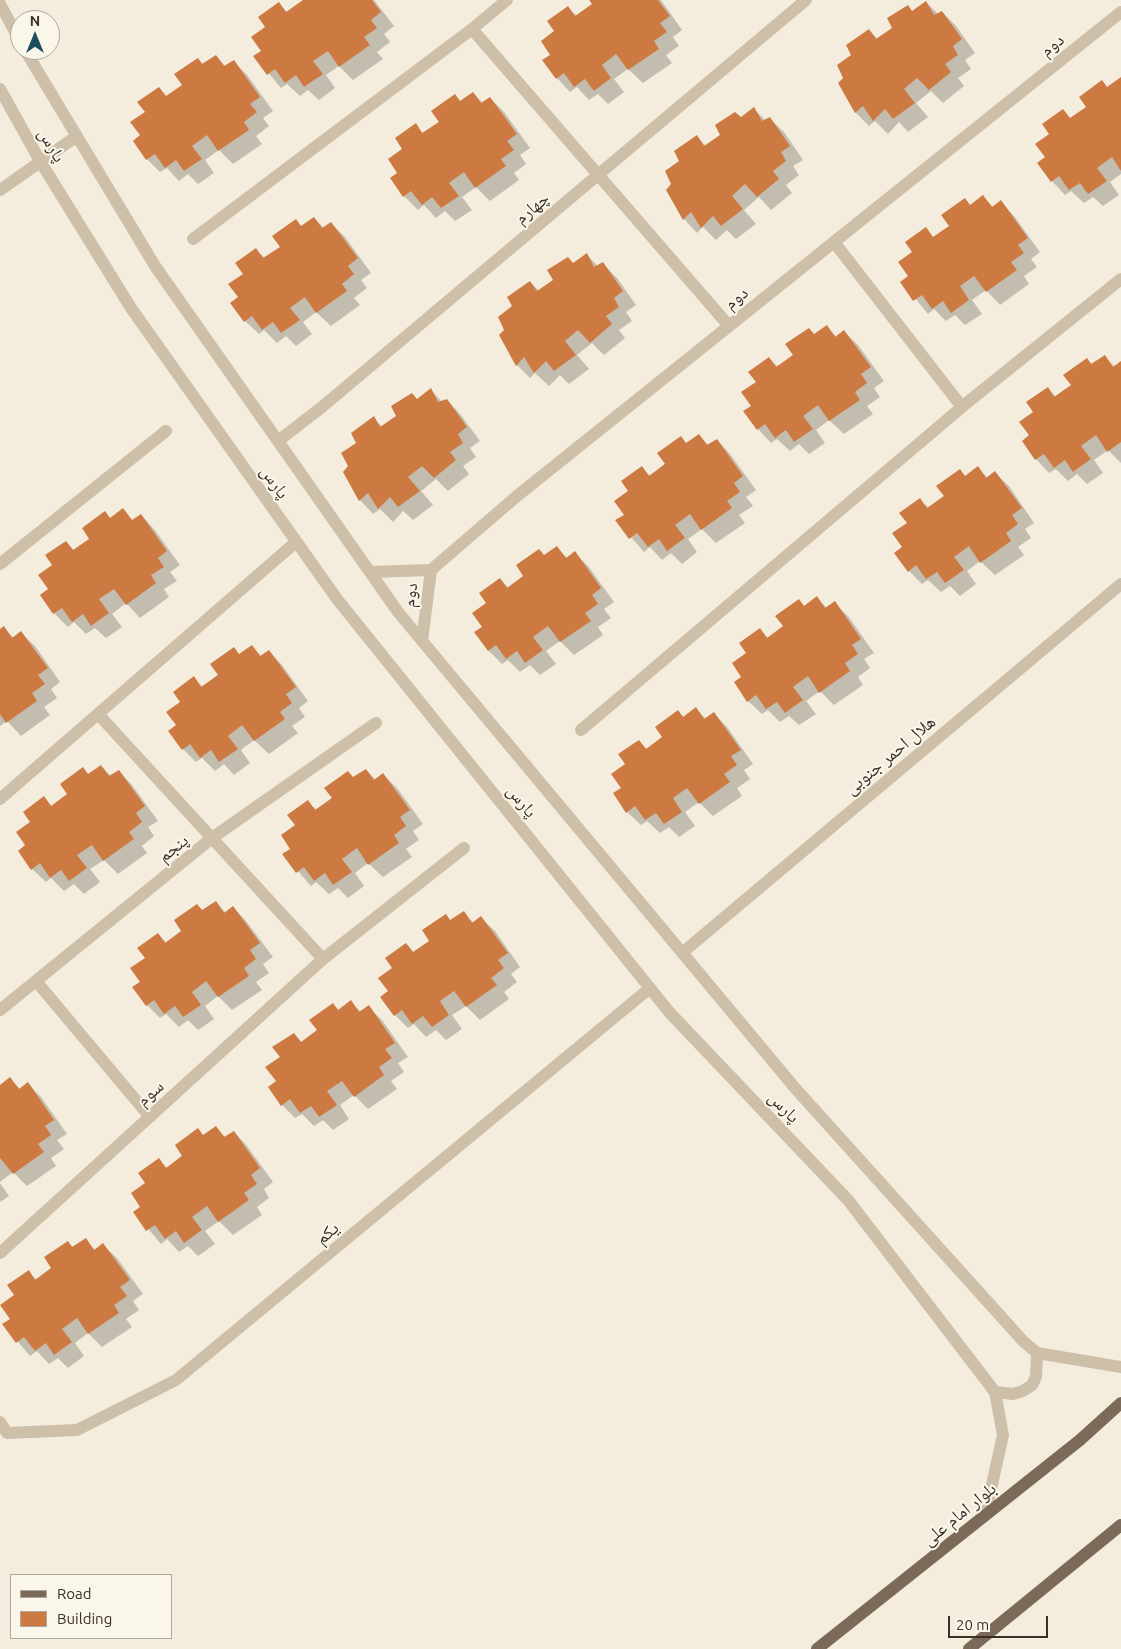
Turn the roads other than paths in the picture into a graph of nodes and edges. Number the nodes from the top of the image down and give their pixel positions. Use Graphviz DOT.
graph roads {
  1 [pos="507,0"];
  2 [pos="806,0"];
  3 [pos="0,4"];
  4 [pos="1121,12"];
  5 [pos="10,22"];
  6 [pos="472,29"];
  7 [pos="31,60"];
  8 [pos="0,89"];
  9 [pos="77,136"];
  10 [pos="40,161"];
  11 [pos="599,174"];
  12 [pos="0,190"];
  13 [pos="193,239"];
  14 [pos="834,242"];
  15 [pos="1121,279"];
  16 [pos="729,326"];
  17 [pos="958,410"];
  18 [pos="166,431"];
  19 [pos="278,441"];
  20 [pos="296,542"];
  21 [pos="0,564"];
  22 [pos="431,570"];
  23 [pos="370,572"];
  24 [pos="1121,584"];
  25 [pos="422,641"];
  26 [pos="98,714"];
  27 [pos="376,723"];
  28 [pos="581,730"];
  29 [pos="0,798"];
  30 [pos="212,838"];
  31 [pos="464,848"];
  32 [pos="682,953"];
  33 [pos="323,959"];
  34 [pos="36,981"];
  35 [pos="650,988"];
  36 [pos="0,1010"];
  37 [pos="150,1117"];
  38 [pos="0,1253"];
  39 [pos="1037,1353"];
  40 [pos="1121,1367"];
  41 [pos="995,1392"];
  42 [pos="1121,1403"];
  43 [pos="0,1422"];
  44 [pos="985,1516"];
  45 [pos="1121,1525"];
  46 [pos="817,1649"];
  47 [pos="969,1649"];
  1 -- 6 [label="street"];
  2 -- 11 [label="street, چهارم"];
  3 -- 5 [label="street"];
  4 -- 14 [label="street, دوم"];
  6 -- 11 [label="street"];
  6 -- 13 [label="street"];
  7 -- 9 [label="street, پارس"];
  8 -- 10 [label="street, پارس"];
  9 -- 10 [label="street"];
  9 -- 19 [label="street, پارس"];
  10 -- 12 [label="street"];
  10 -- 20 [label="street, پارس"];
  11 -- 16 [label="street"];
  11 -- 19 [label="street, چهارم"];
  14 -- 16 [label="street, دوم"];
  14 -- 17 [label="street"];
  15 -- 17 [label="street"];
  16 -- 22 [label="street, دوم"];
  17 -- 28 [label="street"];
  18 -- 21 [label="street"];
  19 -- 23 [label="street, پارس"];
  20 -- 26 [label="street"];
  20 -- 35 [label="street, پارس"];
  22 -- 23 [label="street"];
  22 -- 25 [label="street, دوم"];
  23 -- 25 [label="street, پارس"];
  24 -- 32 [label="street, هلال احمر جنوبی"];
  25 -- 32 [label="street, پارس"];
  26 -- 29 [label="street"];
  26 -- 30 [label="street"];
  27 -- 30 [label="street, پنجم"];
  30 -- 33 [label="street"];
  30 -- 34 [label="street, پنجم"];
  31 -- 33 [label="street, سوم"];
  32 -- 39 [label="street, پارس"];
  33 -- 37 [label="street, سوم"];
  34 -- 36 [label="street, پنجم"];
  34 -- 37 [label="street"];
  35 -- 41 [label="street, پارس"];
  35 -- 43 [label="street, یکم"];
  37 -- 38 [label="street, سوم"];
  39 -- 40 [label="street"];
  39 -- 41 [label="street"];
  41 -- 44 [label="street, پارس"];
  42 -- 44 [label="main road, بلوار امام علی"];
  44 -- 46 [label="main road, بلوار امام علی"];
  45 -- 47 [label="main road"];
}
